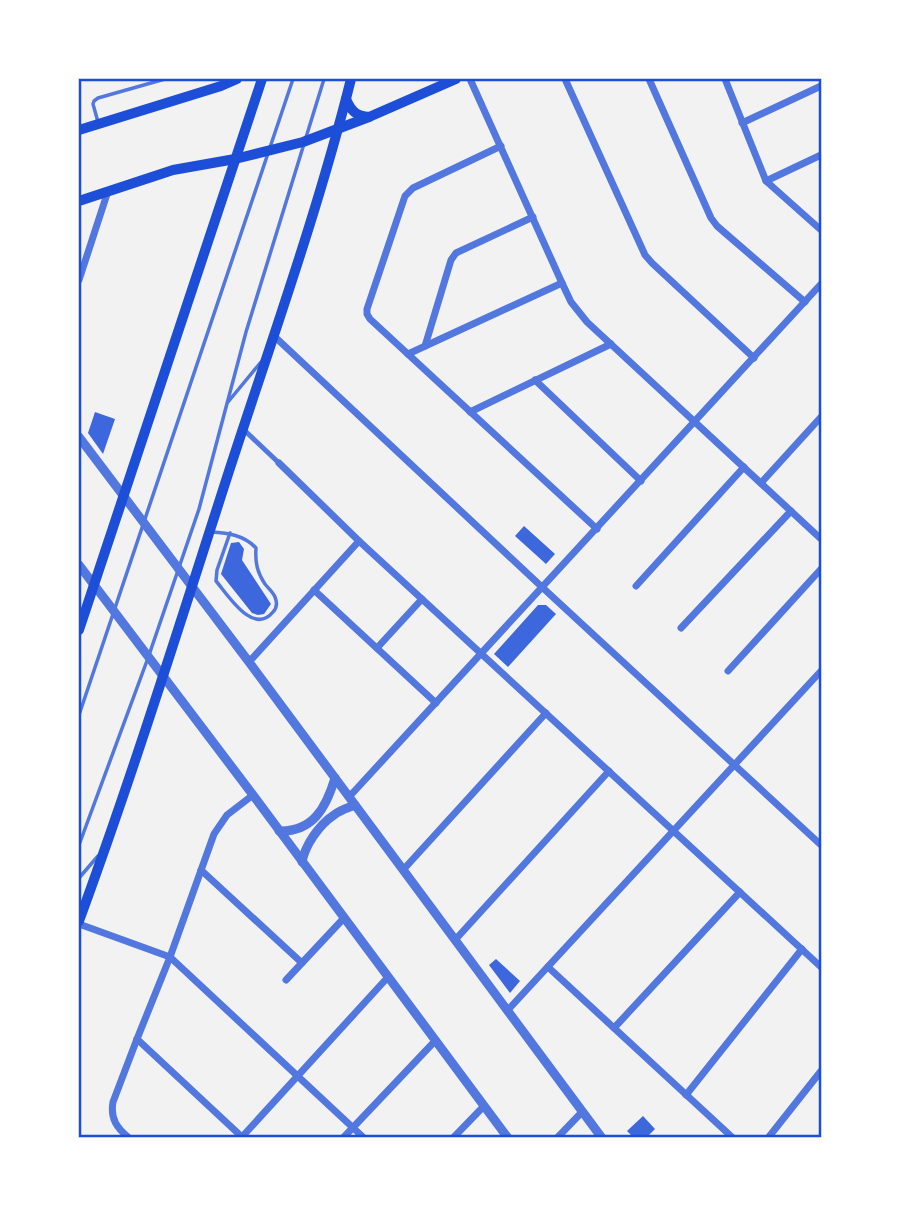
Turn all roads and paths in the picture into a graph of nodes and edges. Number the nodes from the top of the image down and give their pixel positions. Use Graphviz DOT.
graph roads {
  1 [pos="165,79"];
  2 [pos="237,79"];
  3 [pos="262,79"];
  4 [pos="293,79"];
  5 [pos="324,79"];
  6 [pos="351,79"];
  7 [pos="456,79"];
  8 [pos="470,79"];
  9 [pos="565,79"];
  10 [pos="649,79"];
  11 [pos="725,79"];
  12 [pos="821,86"];
  13 [pos="346,99"];
  14 [pos="369,117"];
  15 [pos="742,123"];
  16 [pos="98,124"];
  17 [pos="79,130"];
  18 [pos="338,130"];
  19 [pos="303,142"];
  20 [pos="501,146"];
  21 [pos="268,151"];
  22 [pos="821,155"];
  23 [pos="235,159"];
  24 [pos="766,181"];
  25 [pos="108,190"];
  26 [pos="79,201"];
  27 [pos="533,217"];
  28 [pos="821,230"];
  29 [pos="79,280"];
  30 [pos="562,283"];
  31 [pos="821,285"];
  32 [pos="805,302"];
  33 [pos="274,336"];
  34 [pos="611,344"];
  35 [pos="425,346"];
  36 [pos="270,351"];
  37 [pos="408,354"];
  38 [pos="754,358"];
  39 [pos="535,380"];
  40 [pos="227,404"];
  41 [pos="470,412"];
  42 [pos="821,417"];
  43 [pos="695,422"];
  44 [pos="243,429"];
  45 [pos="79,437"];
  46 [pos="279,463"];
  47 [pos="744,467"];
  48 [pos="641,481"];
  49 [pos="761,483"];
  50 [pos="122,496"];
  51 [pos="791,510"];
  52 [pos="144,525"];
  53 [pos="597,529"];
  54 [pos="209,532"];
  55 [pos="230,533"];
  56 [pos="819,533"];
  57 [pos="359,541"];
  58 [pos="79,565"];
  59 [pos="179,569"];
  60 [pos="821,569"];
  61 [pos="93,585"];
  62 [pos="191,586"];
  63 [pos="636,586"];
  64 [pos="543,588"];
  65 [pos="314,590"];
  66 [pos="422,599"];
  67 [pos="114,613"];
  68 [pos="681,628"];
  69 [pos="79,630"];
  70 [pos="377,648"];
  71 [pos="482,653"];
  72 [pos="148,658"];
  73 [pos="249,662"];
  74 [pos="728,671"];
  75 [pos="821,671"];
  76 [pos="163,678"];
  77 [pos="436,704"];
  78 [pos="547,713"];
  79 [pos="79,716"];
  80 [pos="735,765"];
  81 [pos="609,771"];
  82 [pos="335,778"];
  83 [pos="253,795"];
  84 [pos="352,801"];
  85 [pos="279,831"];
  86 [pos="674,831"];
  87 [pos="108,842"];
  88 [pos="79,845"];
  89 [pos="821,845"];
  90 [pos="302,862"];
  91 [pos="201,870"];
  92 [pos="402,870"];
  93 [pos="79,878"];
  94 [pos="740,892"];
  95 [pos="344,918"];
  96 [pos="79,922"];
  97 [pos="455,940"];
  98 [pos="802,949"];
  99 [pos="170,957"];
  100 [pos="302,963"];
  101 [pos="548,967"];
  102 [pos="821,967"];
  103 [pos="388,978"];
  104 [pos="286,980"];
  105 [pos="507,1011"];
  106 [pos="614,1028"];
  107 [pos="137,1039"];
  108 [pos="435,1041"];
  109 [pos="821,1071"];
  110 [pos="297,1077"];
  111 [pos="686,1095"];
  112 [pos="484,1106"];
  113 [pos="582,1112"];
  114 [pos="353,1128"];
  115 [pos="129,1138"];
  116 [pos="242,1138"];
  117 [pos="343,1138"];
  118 [pos="364,1138"];
  119 [pos="453,1138"];
  120 [pos="508,1138"];
  121 [pos="557,1138"];
  122 [pos="601,1138"];
  123 [pos="733,1138"];
  124 [pos="768,1138"];
  1 -- 16 [label="lane"];
  2 -- 16 [label="main road"];
  3 -- 23 [label="main road"];
  4 -- 21 [label="lane"];
  5 -- 19 [label="lane"];
  6 -- 13 [label="main road"];
  7 -- 14 [label="main road"];
  8 -- 20 [label="street"];
  9 -- 38 [label="street"];
  10 -- 32 [label="street"];
  11 -- 15 [label="street"];
  12 -- 15 [label="street"];
  13 -- 14 [label="main road"];
  13 -- 18 [label="main road"];
  14 -- 18 [label="main road"];
  15 -- 24 [label="street"];
  16 -- 17 [label="main road"];
  18 -- 19 [label="main road"];
  18 -- 33 [label="main road"];
  19 -- 21 [label="main road"];
  19 -- 40 [label="lane"];
  20 -- 27 [label="street"];
  20 -- 37 [label="street"];
  21 -- 23 [label="main road"];
  21 -- 52 [label="lane"];
  22 -- 24 [label="street"];
  23 -- 25 [label="main road"];
  23 -- 50 [label="main road"];
  24 -- 28 [label="street"];
  25 -- 26 [label="main road"];
  25 -- 29 [label="street"];
  27 -- 30 [label="street"];
  27 -- 35 [label="street"];
  30 -- 34 [label="street"];
  30 -- 35 [label="street"];
  31 -- 32 [label="street"];
  32 -- 38 [label="street"];
  33 -- 36 [label="main road"];
  33 -- 64 [label="street"];
  34 -- 39 [label="street"];
  34 -- 43 [label="street"];
  35 -- 37 [label="street"];
  36 -- 40 [label="lane"];
  36 -- 44 [label="main road"];
  37 -- 41 [label="street"];
  38 -- 43 [label="street"];
  39 -- 41 [label="street"];
  39 -- 48 [label="street"];
  40 -- 59 [label="lane"];
  41 -- 53 [label="street"];
  42 -- 49 [label="street"];
  43 -- 47 [label="street"];
  43 -- 48 [label="street"];
  44 -- 46 [label="street"];
  44 -- 54 [label="main road"];
  45 -- 50 [label="street"];
  46 -- 57 [label="street"];
  47 -- 49 [label="street"];
  47 -- 63 [label="street"];
  48 -- 53 [label="street"];
  49 -- 51 [label="street"];
  50 -- 52 [label="street"];
  50 -- 61 [label="main road"];
  51 -- 56 [label="street"];
  51 -- 68 [label="street"];
  52 -- 59 [label="street"];
  52 -- 67 [label="lane"];
  53 -- 64 [label="street"];
  54 -- 55 [label="lane"];
  54 -- 62 [label="main road"];
  55 -- 55 [label="lane"];
  57 -- 65 [label="street"];
  57 -- 66 [label="street"];
  58 -- 61 [label="street"];
  59 -- 62 [label="street"];
  59 -- 72 [label="lane"];
  60 -- 74 [label="street"];
  61 -- 67 [label="street"];
  61 -- 69 [label="main road"];
  62 -- 73 [label="street"];
  62 -- 76 [label="main road"];
  64 -- 71 [label="street"];
  64 -- 80 [label="street"];
  65 -- 70 [label="street"];
  65 -- 73 [label="street"];
  66 -- 70 [label="street"];
  66 -- 71 [label="street"];
  67 -- 72 [label="street"];
  67 -- 79 [label="lane"];
  70 -- 77 [label="street"];
  71 -- 77 [label="street"];
  71 -- 78 [label="street"];
  72 -- 76 [label="street"];
  72 -- 88 [label="lane"];
  73 -- 82 [label="street"];
  75 -- 80 [label="street"];
  76 -- 83 [label="street"];
  76 -- 87 [label="main road"];
  77 -- 84 [label="street"];
  78 -- 81 [label="street"];
  78 -- 92 [label="street"];
  80 -- 86 [label="street"];
  80 -- 89 [label="street"];
  81 -- 86 [label="street"];
  81 -- 97 [label="street"];
  82 -- 84 [label="street"];
  82 -- 85 [label="street"];
  83 -- 85 [label="street"];
  83 -- 91 [label="street"];
  84 -- 90 [label="street"];
  84 -- 92 [label="street"];
  85 -- 90 [label="street"];
  86 -- 94 [label="street"];
  86 -- 101 [label="street"];
  87 -- 93 [label="lane"];
  87 -- 96 [label="main road"];
  90 -- 95 [label="street"];
  91 -- 99 [label="street"];
  91 -- 100 [label="street"];
  92 -- 97 [label="street"];
  94 -- 98 [label="street"];
  94 -- 106 [label="street"];
  95 -- 100 [label="street"];
  95 -- 103 [label="street"];
  96 -- 99 [label="street"];
  97 -- 105 [label="street"];
  98 -- 102 [label="street"];
  98 -- 111 [label="street"];
  99 -- 107 [label="street"];
  99 -- 110 [label="street"];
  100 -- 104 [label="street"];
  101 -- 105 [label="street"];
  101 -- 106 [label="street"];
  103 -- 108 [label="street"];
  103 -- 110 [label="street"];
  105 -- 113 [label="street"];
  106 -- 111 [label="street"];
  107 -- 115 [label="street"];
  107 -- 116 [label="street"];
  108 -- 112 [label="street"];
  108 -- 114 [label="street"];
  109 -- 124 [label="street"];
  110 -- 114 [label="street"];
  110 -- 116 [label="street"];
  111 -- 123 [label="street"];
  112 -- 119 [label="street"];
  112 -- 120 [label="street"];
  113 -- 121 [label="street"];
  113 -- 122 [label="street"];
  114 -- 117 [label="street"];
  114 -- 118 [label="street"];
}
